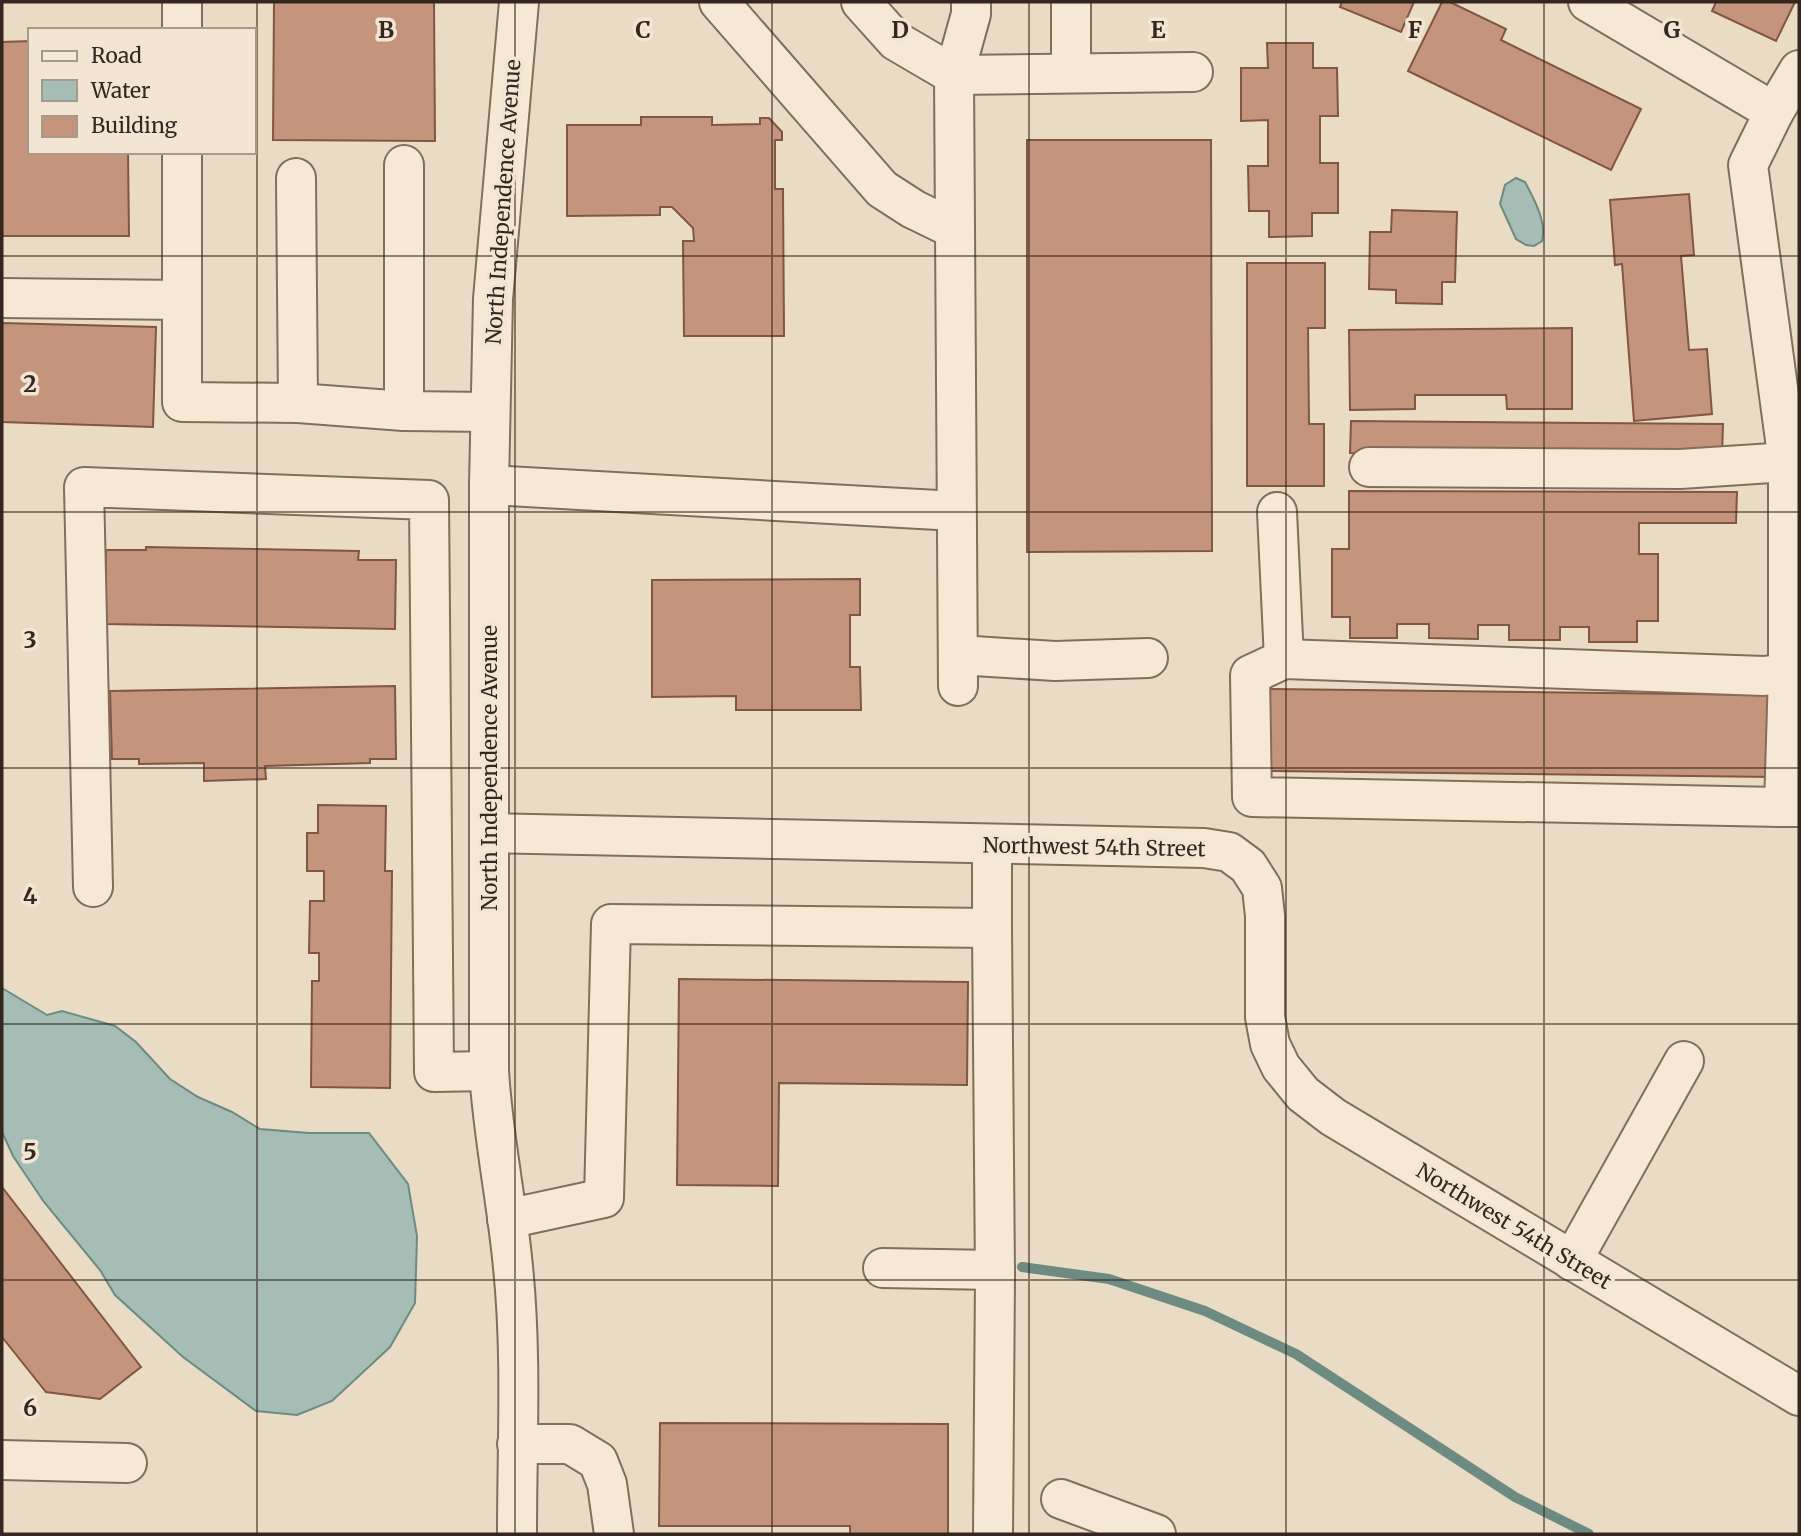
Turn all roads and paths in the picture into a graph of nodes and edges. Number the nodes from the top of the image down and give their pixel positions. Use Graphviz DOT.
graph roads {
  1 [pos="182,2"];
  2 [pos="519,2"];
  3 [pos="719,2"];
  4 [pos="861,2"];
  5 [pos="971,2"];
  6 [pos="1071,2"];
  7 [pos="1588,2"];
  8 [pos="182,28"];
  9 [pos="1193,72"];
  10 [pos="1071,74"];
  11 [pos="954,75"];
  12 [pos="1790,91"];
  13 [pos="182,154"];
  14 [pos="404,165"];
  15 [pos="296,178"];
  16 [pos="954,229"];
  17 [pos="2,298"];
  18 [pos="182,300"];
  19 [pos="298,403"];
  20 [pos="404,411"];
  21 [pos="490,412"];
  22 [pos="1788,462"];
  23 [pos="1369,467"];
  24 [pos="489,492"];
  25 [pos="429,500"];
  26 [pos="956,511"];
  27 [pos="1277,512"];
  28 [pos="1148,658"];
  29 [pos="1284,659"];
  30 [pos="1794,670"];
  31 [pos="1792,807"];
  32 [pos="489,833"];
  33 [pos="992,845"];
  34 [pos="93,887"];
  35 [pos="992,928"];
  36 [pos="1684,1061"];
  37 [pos="489,1071"];
  38 [pos="507,1219"];
  39 [pos="1572,1261"];
  40 [pos="883,1268"];
  41 [pos="995,1270"];
  42 [pos="1799,1396"];
  43 [pos="516,1444"];
  44 [pos="2,1460"];
  45 [pos="127,1463"];
  46 [pos="1061,1499"];
  47 [pos="517,1534"];
  48 [pos="614,1534"];
  49 [pos="993,1534"];
  50 [pos="1156,1534"];
  1 -- 8 [label="street"];
  2 -- 21 [label="street, North Independence Avenue"];
  3 -- 16 [label="street"];
  4 -- 11 [label="street"];
  5 -- 11 [label="street"];
  6 -- 10 [label="street"];
  7 -- 12 [label="street"];
  9 -- 10 [label="street"];
  10 -- 11 [label="street"];
  11 -- 16 [label="street"];
  12 -- 22 [label="street"];
  13 -- 18 [label="street"];
  14 -- 20 [label="street"];
  15 -- 19 [label="street"];
  16 -- 26 [label="street"];
  17 -- 18 [label="street"];
  18 -- 19 [label="street"];
  19 -- 20 [label="street"];
  20 -- 21 [label="street"];
  21 -- 24 [label="street, North Independence Avenue"];
  22 -- 23 [label="street"];
  22 -- 30 [label="street"];
  24 -- 25 [label="street"];
  24 -- 26 [label="street"];
  24 -- 32 [label="street, North Independence Avenue"];
  25 -- 34 [label="street"];
  25 -- 37 [label="street"];
  26 -- 28 [label="street"];
  27 -- 29 [label="street"];
  29 -- 30 [label="street"];
  29 -- 31 [label="street"];
  30 -- 31 [label="street"];
  32 -- 33 [label="street, Northwest 54th Street"];
  32 -- 37 [label="street, North Independence Avenue"];
  33 -- 35 [label="street"];
  33 -- 39 [label="street, Northwest 54th Street"];
  35 -- 38 [label="street"];
  35 -- 41 [label="street"];
  36 -- 39 [label="street"];
  37 -- 38 [label="street, North Independence Avenue"];
  38 -- 43 [label="street, North Independence Avenue"];
  39 -- 42 [label="street, Northwest 54th Street"];
  40 -- 41 [label="street"];
  41 -- 49 [label="street"];
  43 -- 47 [label="street, North Independence Avenue"];
  43 -- 48 [label="street"];
  44 -- 45 [label="street"];
  46 -- 50 [label="street"];
}
